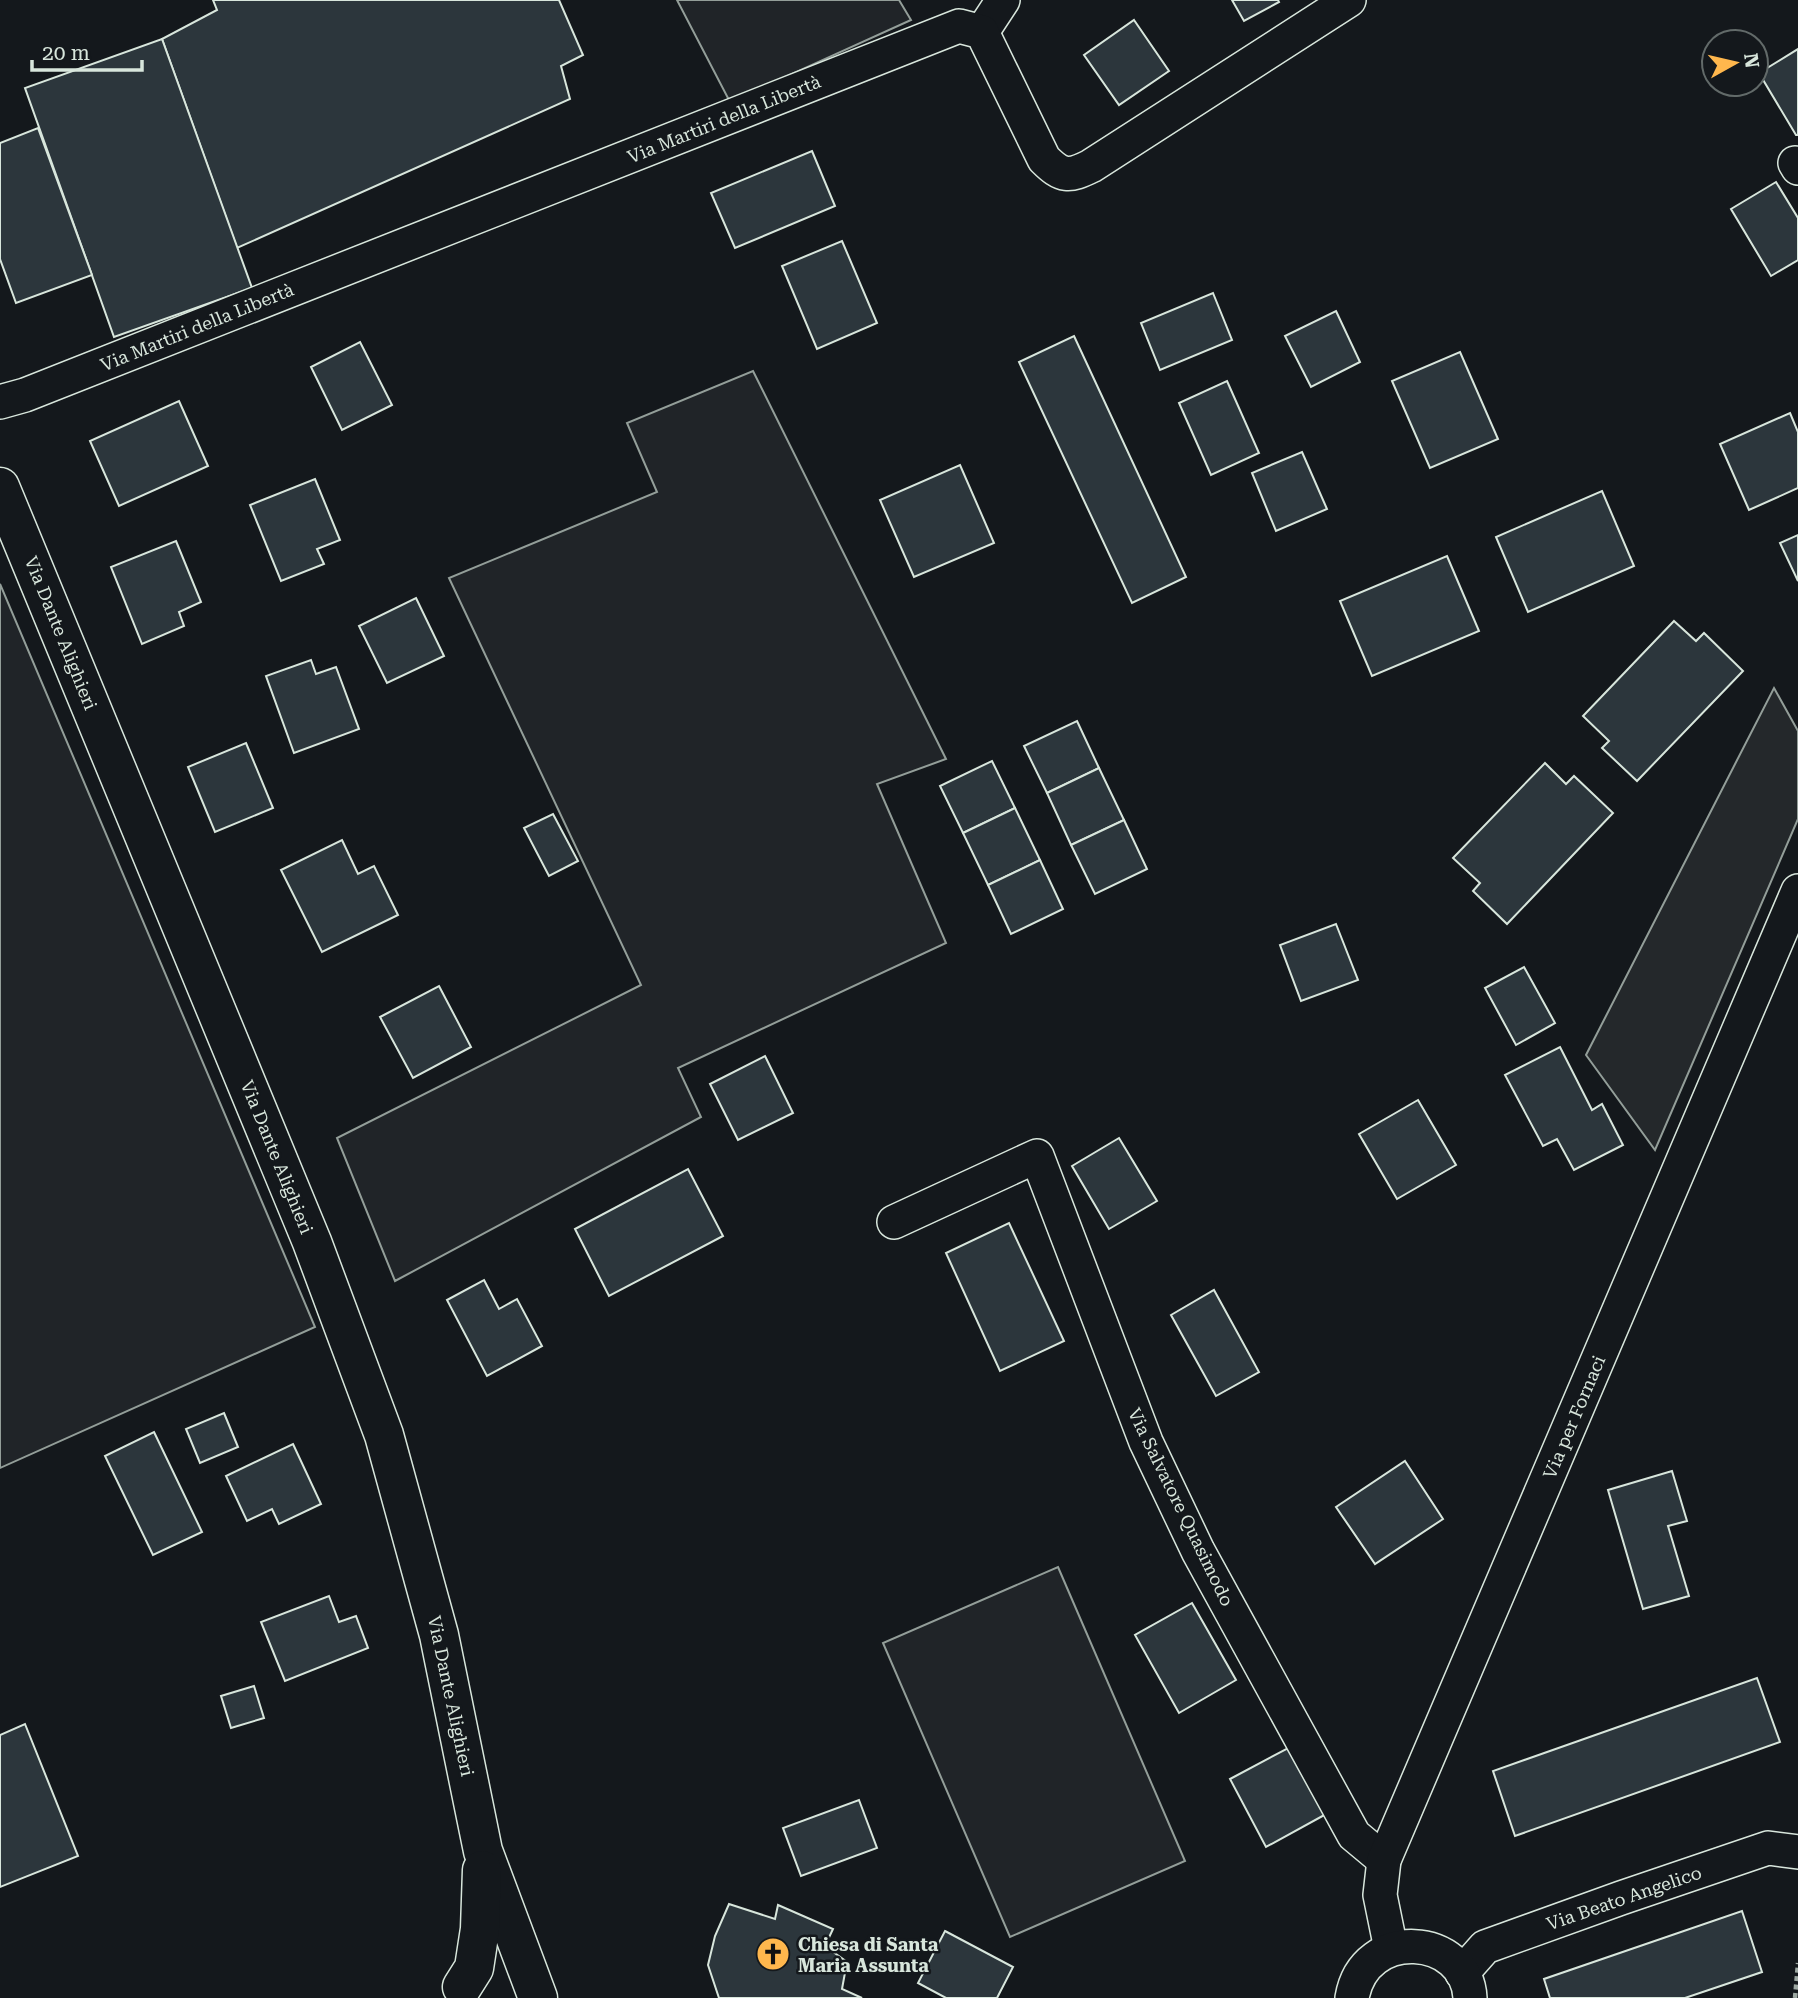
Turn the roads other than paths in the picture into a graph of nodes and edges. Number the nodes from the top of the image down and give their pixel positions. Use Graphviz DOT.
graph roads {
  1 [pos="1003,0"];
  2 [pos="1349,0"];
  3 [pos="982,32"];
  4 [pos="0,402"];
  5 [pos="0,487"];
  6 [pos="1798,891"];
  7 [pos="894,1222"];
  8 [pos="483,1851"];
  9 [pos="1798,1852"];
  10 [pos="1384,1860"];
  11 [pos="1391,1949"];
  12 [pos="1466,1985"];
  13 [pos="456,1993"];
  14 [pos="536,1998"];
  15 [pos="1352,1998"];
  1 -- 3 [label="street"];
  2 -- 3 [label="street"];
  3 -- 4 [label="street, Via Martiri della Libertà"];
  5 -- 8 [label="street, Via Dante Alighieri"];
  6 -- 10 [label="street, Via per Fornaci"];
  7 -- 10 [label="street, Via Salvatore Quasimodo"];
  8 -- 13 [label="street, Via Dante Alighieri"];
  8 -- 14 [label="street, Via Dante Alighieri"];
  9 -- 12 [label="street, Via Beato Angelico"];
  10 -- 11 [label="street, Via per Fornaci"];
  11 -- 12 [label="street"];
  11 -- 15 [label="street"];
  13 -- 14 [label="street, Via Dante Alighieri"];
}
